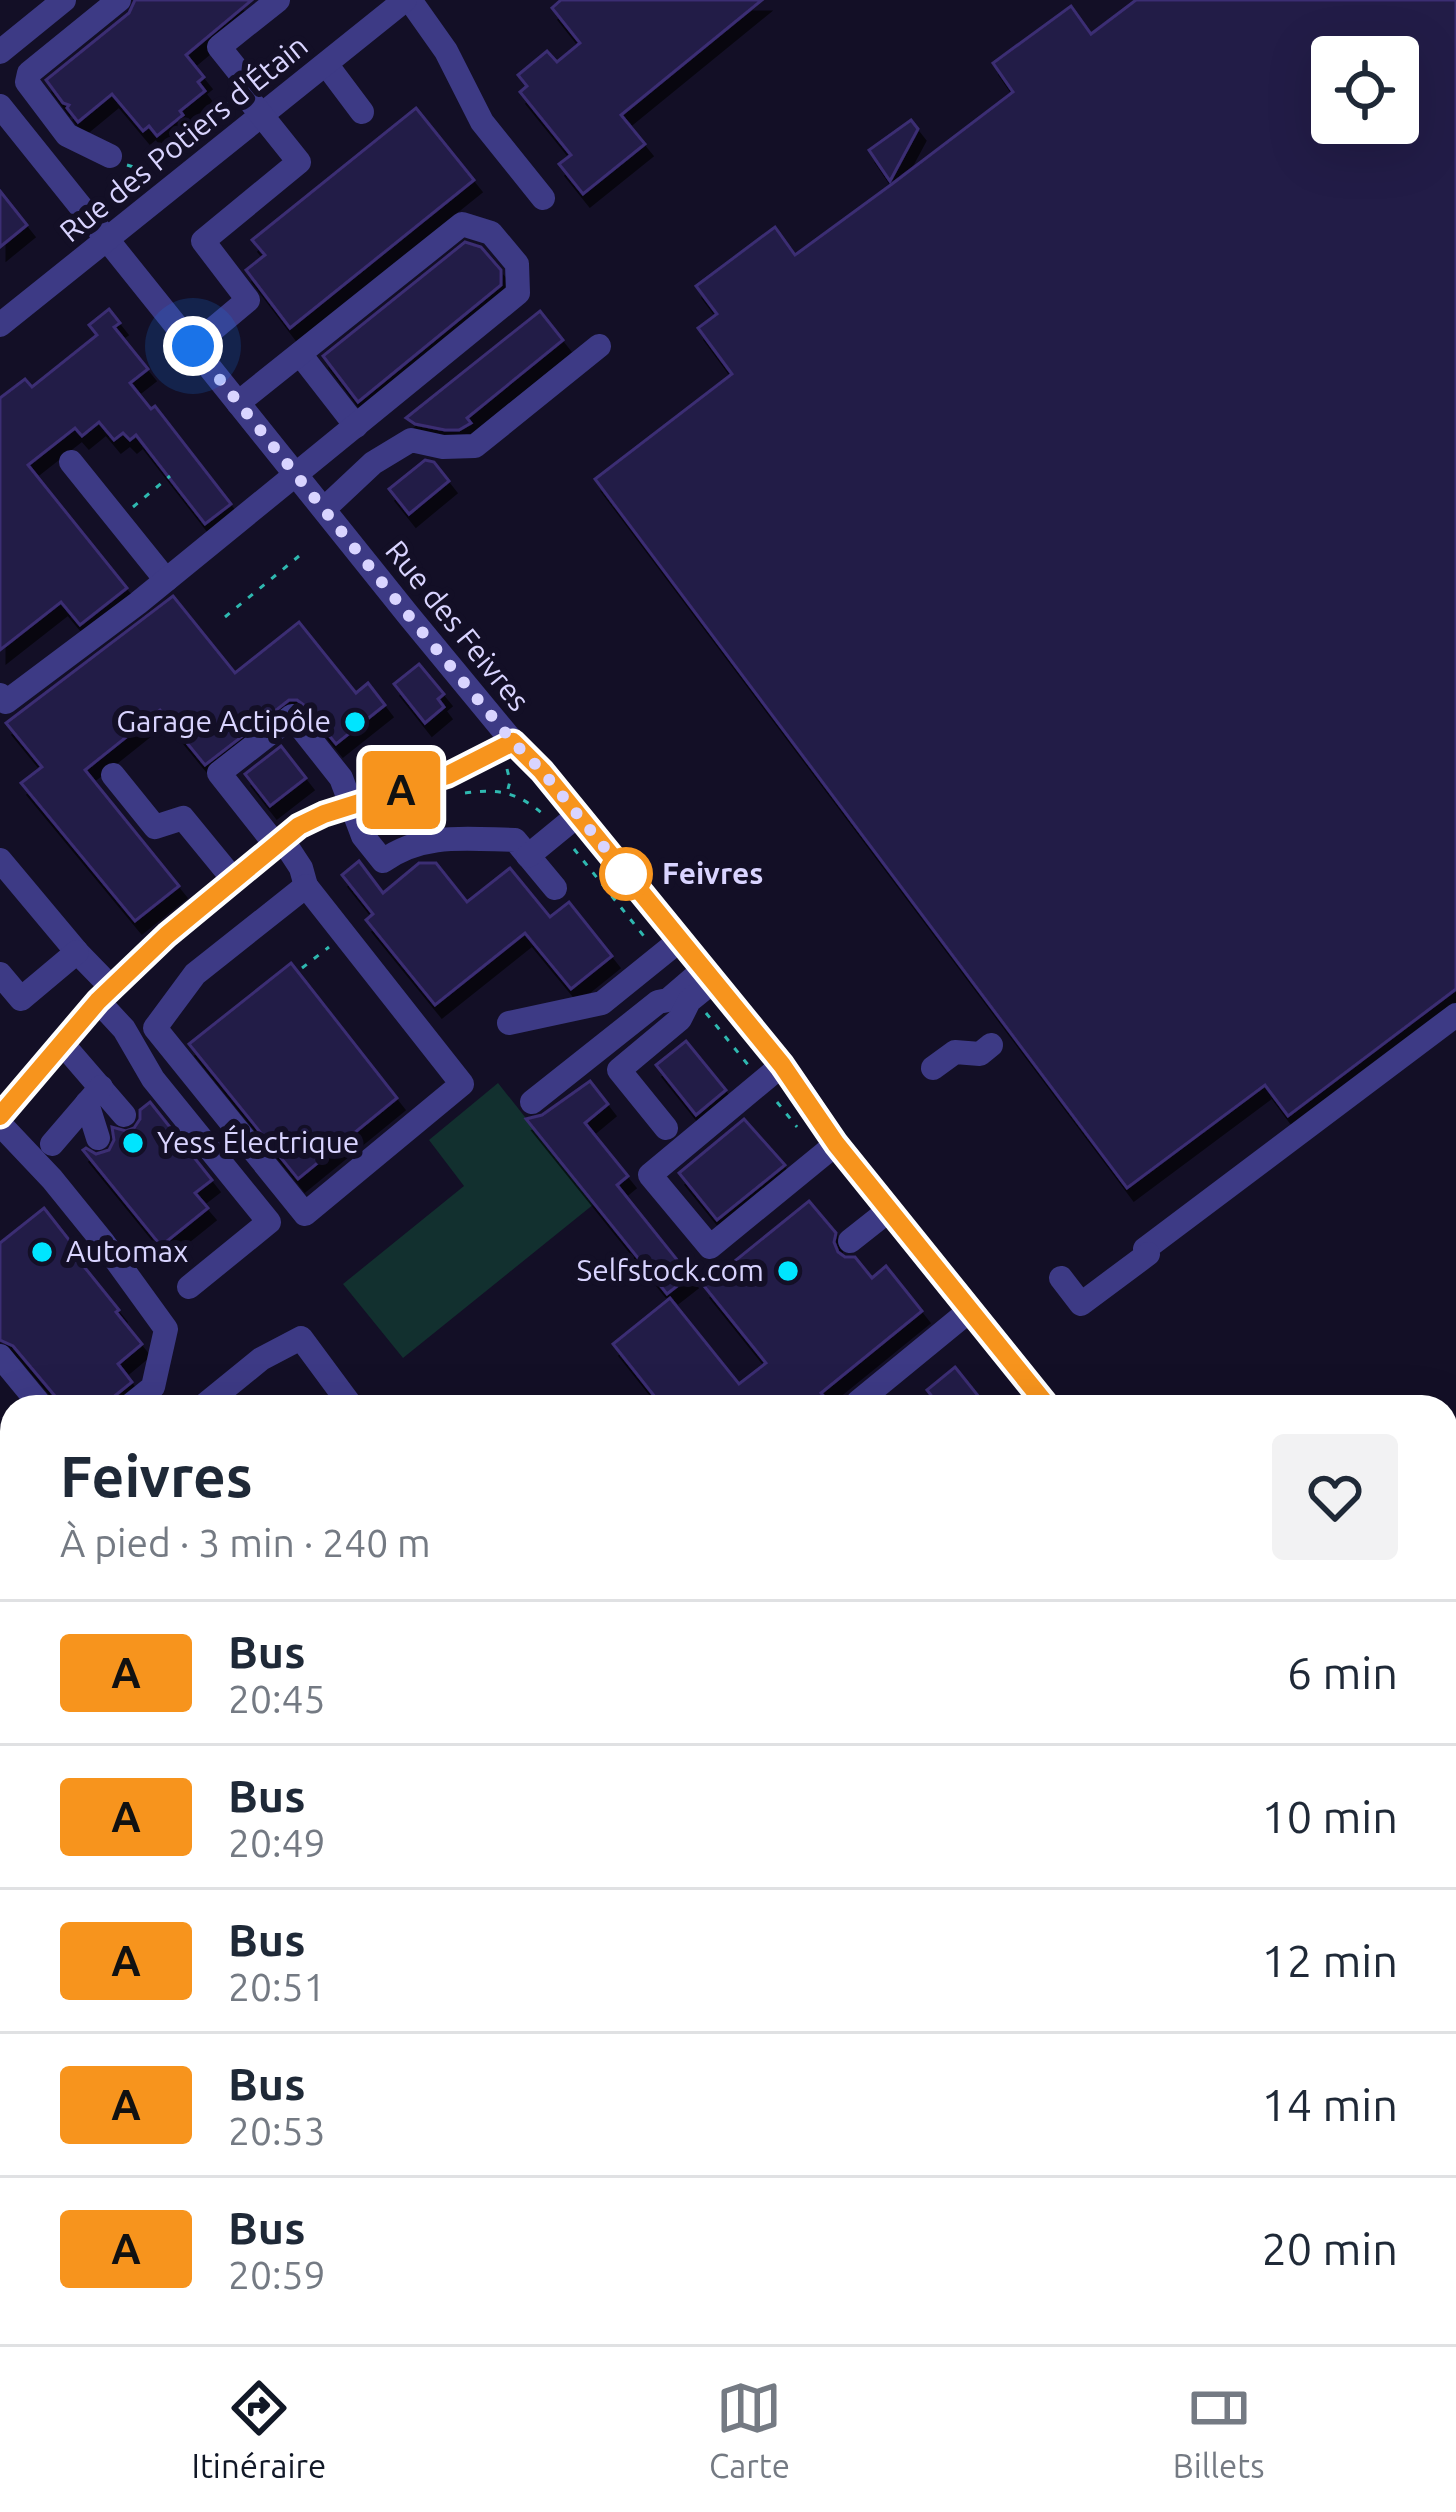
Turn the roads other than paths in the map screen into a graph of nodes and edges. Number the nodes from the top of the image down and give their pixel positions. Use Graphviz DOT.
graph roads {
  1 [pos="64,0"];
  2 [pos="119,0"];
  3 [pos="278,0"];
  4 [pos="407,0"];
  5 [pos="0,52"];
  6 [pos="326,64"];
  7 [pos="36,97"];
  8 [pos="362,112"];
  9 [pos="5,113"];
  10 [pos="261,116"];
  11 [pos="110,156"];
  12 [pos="543,198"];
  13 [pos="106,239"];
  14 [pos="1,322"];
  15 [pos="193,346"];
  16 [pos="599,346"];
  17 [pos="300,354"];
  18 [pos="238,403"];
  19 [pos="356,426"];
  20 [pos="70,462"];
  21 [pos="296,475"];
  22 [pos="324,509"];
  23 [pos="166,580"];
  24 [pos="0,695"];
  25 [pos="513,742"];
  26 [pos="377,762"];
  27 [pos="113,775"];
  28 [pos="387,795"];
  29 [pos="351,805"];
  30 [pos="578,815"];
  31 [pos="279,842"];
  32 [pos="528,856"];
  33 [pos="0,860"];
  34 [pos="233,879"];
  35 [pos="306,886"];
  36 [pos="555,888"];
  37 [pos="680,940"];
  38 [pos="77,952"];
  39 [pos="0,974"];
  40 [pos="709,975"];
  41 [pos="105,995"];
  42 [pos="1456,1015"];
  43 [pos="509,1023"];
  44 [pos="62,1042"];
  45 [pos="991,1045"];
  46 [pos="782,1065"];
  47 [pos="933,1068"];
  48 [pos="94,1095"];
  49 [pos="532,1102"];
  50 [pos="1,1115"];
  51 [pos="124,1115"];
  52 [pos="666,1128"];
  53 [pos="98,1138"];
  54 [pos="52,1144"];
  55 [pos="836,1144"];
  56 [pos="888,1211"];
  57 [pos="850,1241"];
  58 [pos="1061,1278"];
  59 [pos="189,1287"];
  60 [pos="969,1311"];
  61 [pos="0,1355"];
  62 [pos="32,1395"];
  63 [pos="143,1395"];
  64 [pos="216,1395"];
  65 [pos="343,1395"];
  66 [pos="867,1395"];
  67 [pos="1038,1395"];
  1 -- 5 [label="street"];
  2 -- 7 [label="street"];
  3 -- 10 [label="street"];
  4 -- 6 [label="street, Rue des Potiers d'Étain"];
  4 -- 12 [label="street"];
  6 -- 8 [label="street"];
  6 -- 10 [label="street, Rue des Potiers d'Étain"];
  7 -- 9 [label="street"];
  7 -- 11 [label="street"];
  9 -- 13 [label="street, Rue des Feivres"];
  10 -- 13 [label="street, Rue des Potiers d'Étain"];
  10 -- 15 [label="street"];
  13 -- 14 [label="street, Rue des Potiers d'Étain"];
  13 -- 15 [label="street, Rue des Feivres"];
  15 -- 18 [label="street, Rue des Feivres"];
  16 -- 22 [label="street"];
  17 -- 18 [label="street"];
  17 -- 19 [label="street"];
  17 -- 19 [label="street"];
  18 -- 21 [label="street, Rue des Feivres"];
  19 -- 21 [label="street"];
  20 -- 23 [label="street"];
  21 -- 22 [label="street, Rue des Feivres"];
  21 -- 23 [label="street"];
  22 -- 25 [label="street, Rue des Feivres"];
  23 -- 24 [label="street"];
  25 -- 28 [label="street"];
  25 -- 30 [label="street, Rue des Feivres"];
  26 -- 28 [label="street"];
  27 -- 34 [label="street"];
  28 -- 29 [label="street"];
  29 -- 31 [label="street"];
  29 -- 31 [label="street"];
  29 -- 32 [label="street"];
  30 -- 32 [label="street"];
  30 -- 37 [label="street, Rue des Feivres"];
  31 -- 34 [label="street"];
  31 -- 35 [label="street"];
  32 -- 36 [label="street"];
  33 -- 38 [label="street"];
  34 -- 41 [label="street"];
  35 -- 35 [label="street"];
  37 -- 40 [label="street, Rue des Feivres"];
  37 -- 43 [label="street"];
  38 -- 39 [label="street"];
  38 -- 41 [label="street"];
  40 -- 46 [label="street, Rue des Feivres"];
  40 -- 49 [label="street"];
  40 -- 52 [label="street"];
  41 -- 44 [label="street"];
  41 -- 59 [label="street"];
  42 -- 58 [label="street"];
  44 -- 48 [label="street"];
  44 -- 50 [label="street"];
  45 -- 47 [label="street"];
  46 -- 55 [label="street, Rue des Feivres"];
  46 -- 55 [label="street"];
  48 -- 51 [label="street"];
  48 -- 53 [label="street"];
  48 -- 54 [label="street"];
  50 -- 63 [label="street"];
  55 -- 56 [label="street, Rue des Feivres"];
  56 -- 57 [label="street"];
  56 -- 60 [label="street, Rue des Feivres"];
  60 -- 66 [label="street"];
  60 -- 67 [label="street, Rue des Feivres"];
  61 -- 62 [label="street"];
  64 -- 65 [label="street"];
}
